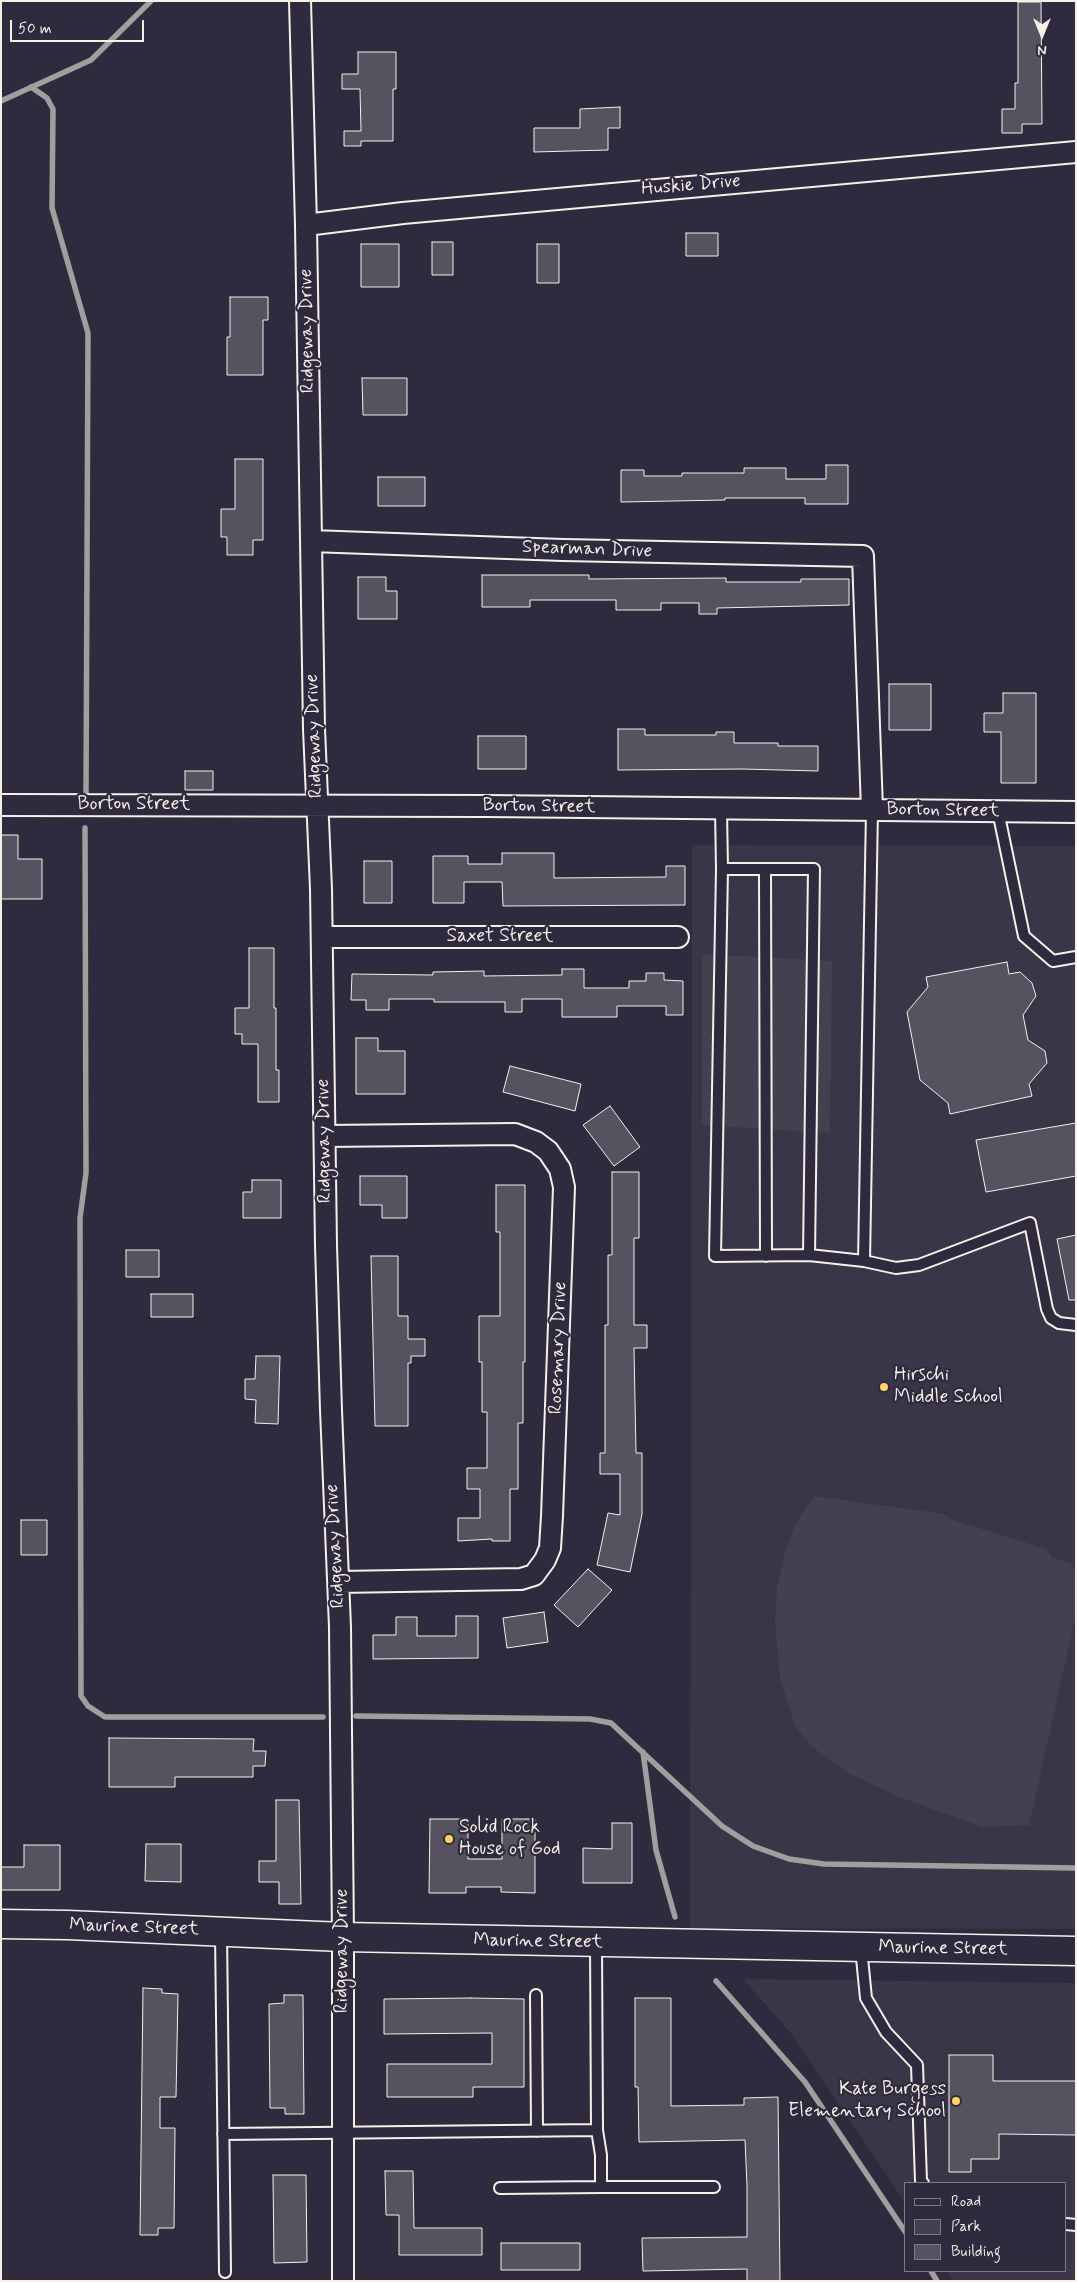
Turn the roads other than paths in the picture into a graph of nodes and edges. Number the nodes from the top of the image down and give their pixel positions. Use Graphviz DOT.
graph roads {
  1 [pos="300,1"];
  2 [pos="1076,152"];
  3 [pos="306,225"];
  4 [pos="311,541"];
  5 [pos="1,805"];
  6 [pos="317,806"];
  7 [pos="722,809"];
  8 [pos="872,810"];
  9 [pos="998,811"];
  10 [pos="1076,812"];
  11 [pos="722,869"];
  12 [pos="765,869"];
  13 [pos="322,936"];
  14 [pos="678,938"];
  15 [pos="1076,957"];
  16 [pos="325,1136"];
  17 [pos="809,1255"];
  18 [pos="766,1256"];
  19 [pos="864,1261"];
  20 [pos="1076,1325"];
  21 [pos="1076,1333"];
  22 [pos="339,1582"];
  23 [pos="1,1924"];
  24 [pos="220,1932"];
  25 [pos="344,1937"];
  26 [pos="596,1943"];
  27 [pos="861,1948"];
  28 [pos="1076,1951"];
  29 [pos="536,1995"];
  30 [pos="597,2130"];
  31 [pos="537,2131"];
  32 [pos="223,2134"];
  33 [pos="342,2134"];
  34 [pos="922,2182"];
  35 [pos="714,2186"];
  36 [pos="601,2187"];
  37 [pos="500,2188"];
  38 [pos="225,2272"];
  39 [pos="343,2281"];
  1 -- 3 [label="street, Ridgeway Drive"];
  2 -- 3 [label="street, Huskie Drive"];
  3 -- 4 [label="street, Ridgeway Drive"];
  4 -- 6 [label="street, Ridgeway Drive"];
  4 -- 8 [label="street, Spearman Drive"];
  5 -- 6 [label="street, Borton Street"];
  6 -- 7 [label="street, Borton Street"];
  6 -- 13 [label="street, Ridgeway Drive"];
  7 -- 8 [label="street, Borton Street"];
  7 -- 11 [label="lane"];
  8 -- 9 [label="street, Borton Street"];
  8 -- 19 [label="lane"];
  9 -- 10 [label="street, Borton Street"];
  9 -- 15 [label="lane"];
  11 -- 12 [label="lane"];
  11 -- 18 [label="lane"];
  12 -- 17 [label="lane"];
  12 -- 18 [label="lane"];
  13 -- 14 [label="street, Saxet Street"];
  13 -- 16 [label="street, Ridgeway Drive"];
  16 -- 22 [label="street, Ridgeway Drive"];
  16 -- 22 [label="street, Rosemary Drive"];
  17 -- 18 [label="lane"];
  17 -- 19 [label="lane"];
  19 -- 20 [label="lane"];
  20 -- 21 [label="lane"];
  22 -- 25 [label="street, Ridgeway Drive"];
  23 -- 24 [label="street, Maurine Street"];
  24 -- 25 [label="street, Maurine Street"];
  24 -- 32 [label="lane"];
  25 -- 26 [label="street, Maurine Street"];
  25 -- 33 [label="street, Ridgeway Drive"];
  26 -- 27 [label="street, Maurine Street"];
  26 -- 30 [label="lane"];
  27 -- 28 [label="street, Maurine Street"];
  27 -- 34 [label="lane"];
  29 -- 31 [label="lane"];
  30 -- 31 [label="lane"];
  30 -- 36 [label="lane"];
  31 -- 33 [label="lane"];
  32 -- 33 [label="lane"];
  32 -- 38 [label="lane"];
  33 -- 39 [label="street, Ridgeway Drive"];
  35 -- 36 [label="lane"];
  36 -- 37 [label="lane"];
}
